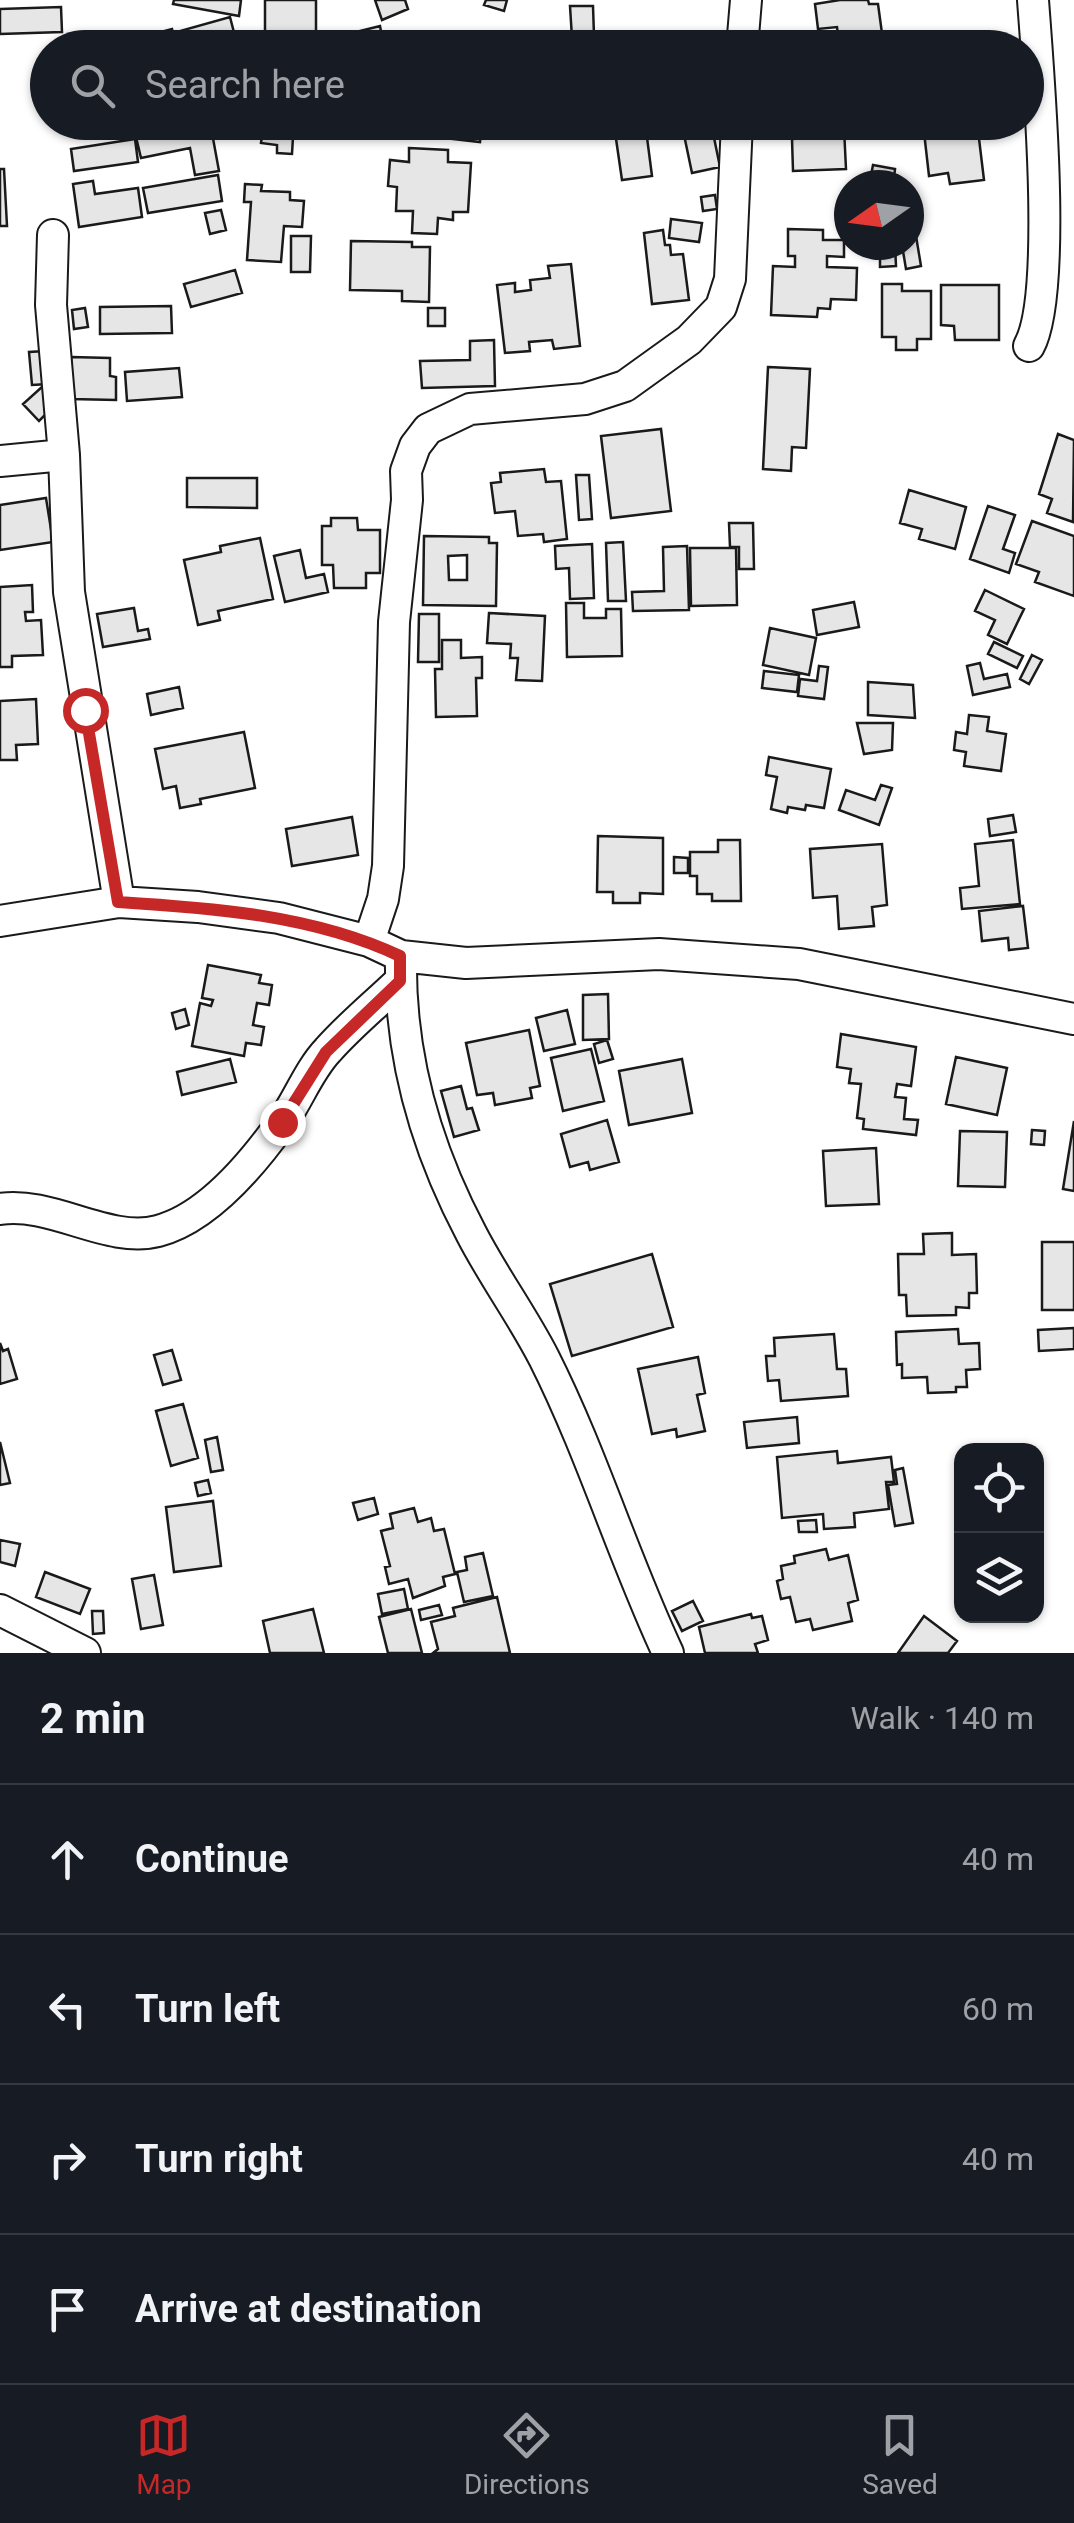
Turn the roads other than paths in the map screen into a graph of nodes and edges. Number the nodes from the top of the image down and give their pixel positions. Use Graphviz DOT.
graph roads {
  1 [pos="746,0"];
  2 [pos="1034,0"];
  3 [pos="744,30"];
  4 [pos="1035,30"];
  5 [pos="737,140"];
  6 [pos="1039,140"];
  7 [pos="53,236"];
  8 [pos="1029,346"];
  9 [pos="64,455"];
  10 [pos="0,461"];
  11 [pos="118,902"];
  12 [pos="0,921"];
  13 [pos="369,941"];
  14 [pos="400,968"];
  15 [pos="1074,1018"];
  16 [pos="0,1209"];
  17 [pos="0,1610"];
  18 [pos="85,1653"];
  19 [pos="668,1653"];
  1 -- 3 [label="street"];
  2 -- 4 [label="street"];
  5 -- 13 [label="street"];
  6 -- 8 [label="street"];
  7 -- 9 [label="street"];
  9 -- 10 [label="street"];
  9 -- 11 [label="street"];
  11 -- 12 [label="street"];
  11 -- 13 [label="street"];
  13 -- 14 [label="street"];
  14 -- 15 [label="street"];
  14 -- 16 [label="street"];
  14 -- 19 [label="street"];
  17 -- 18 [label="street"];
}
